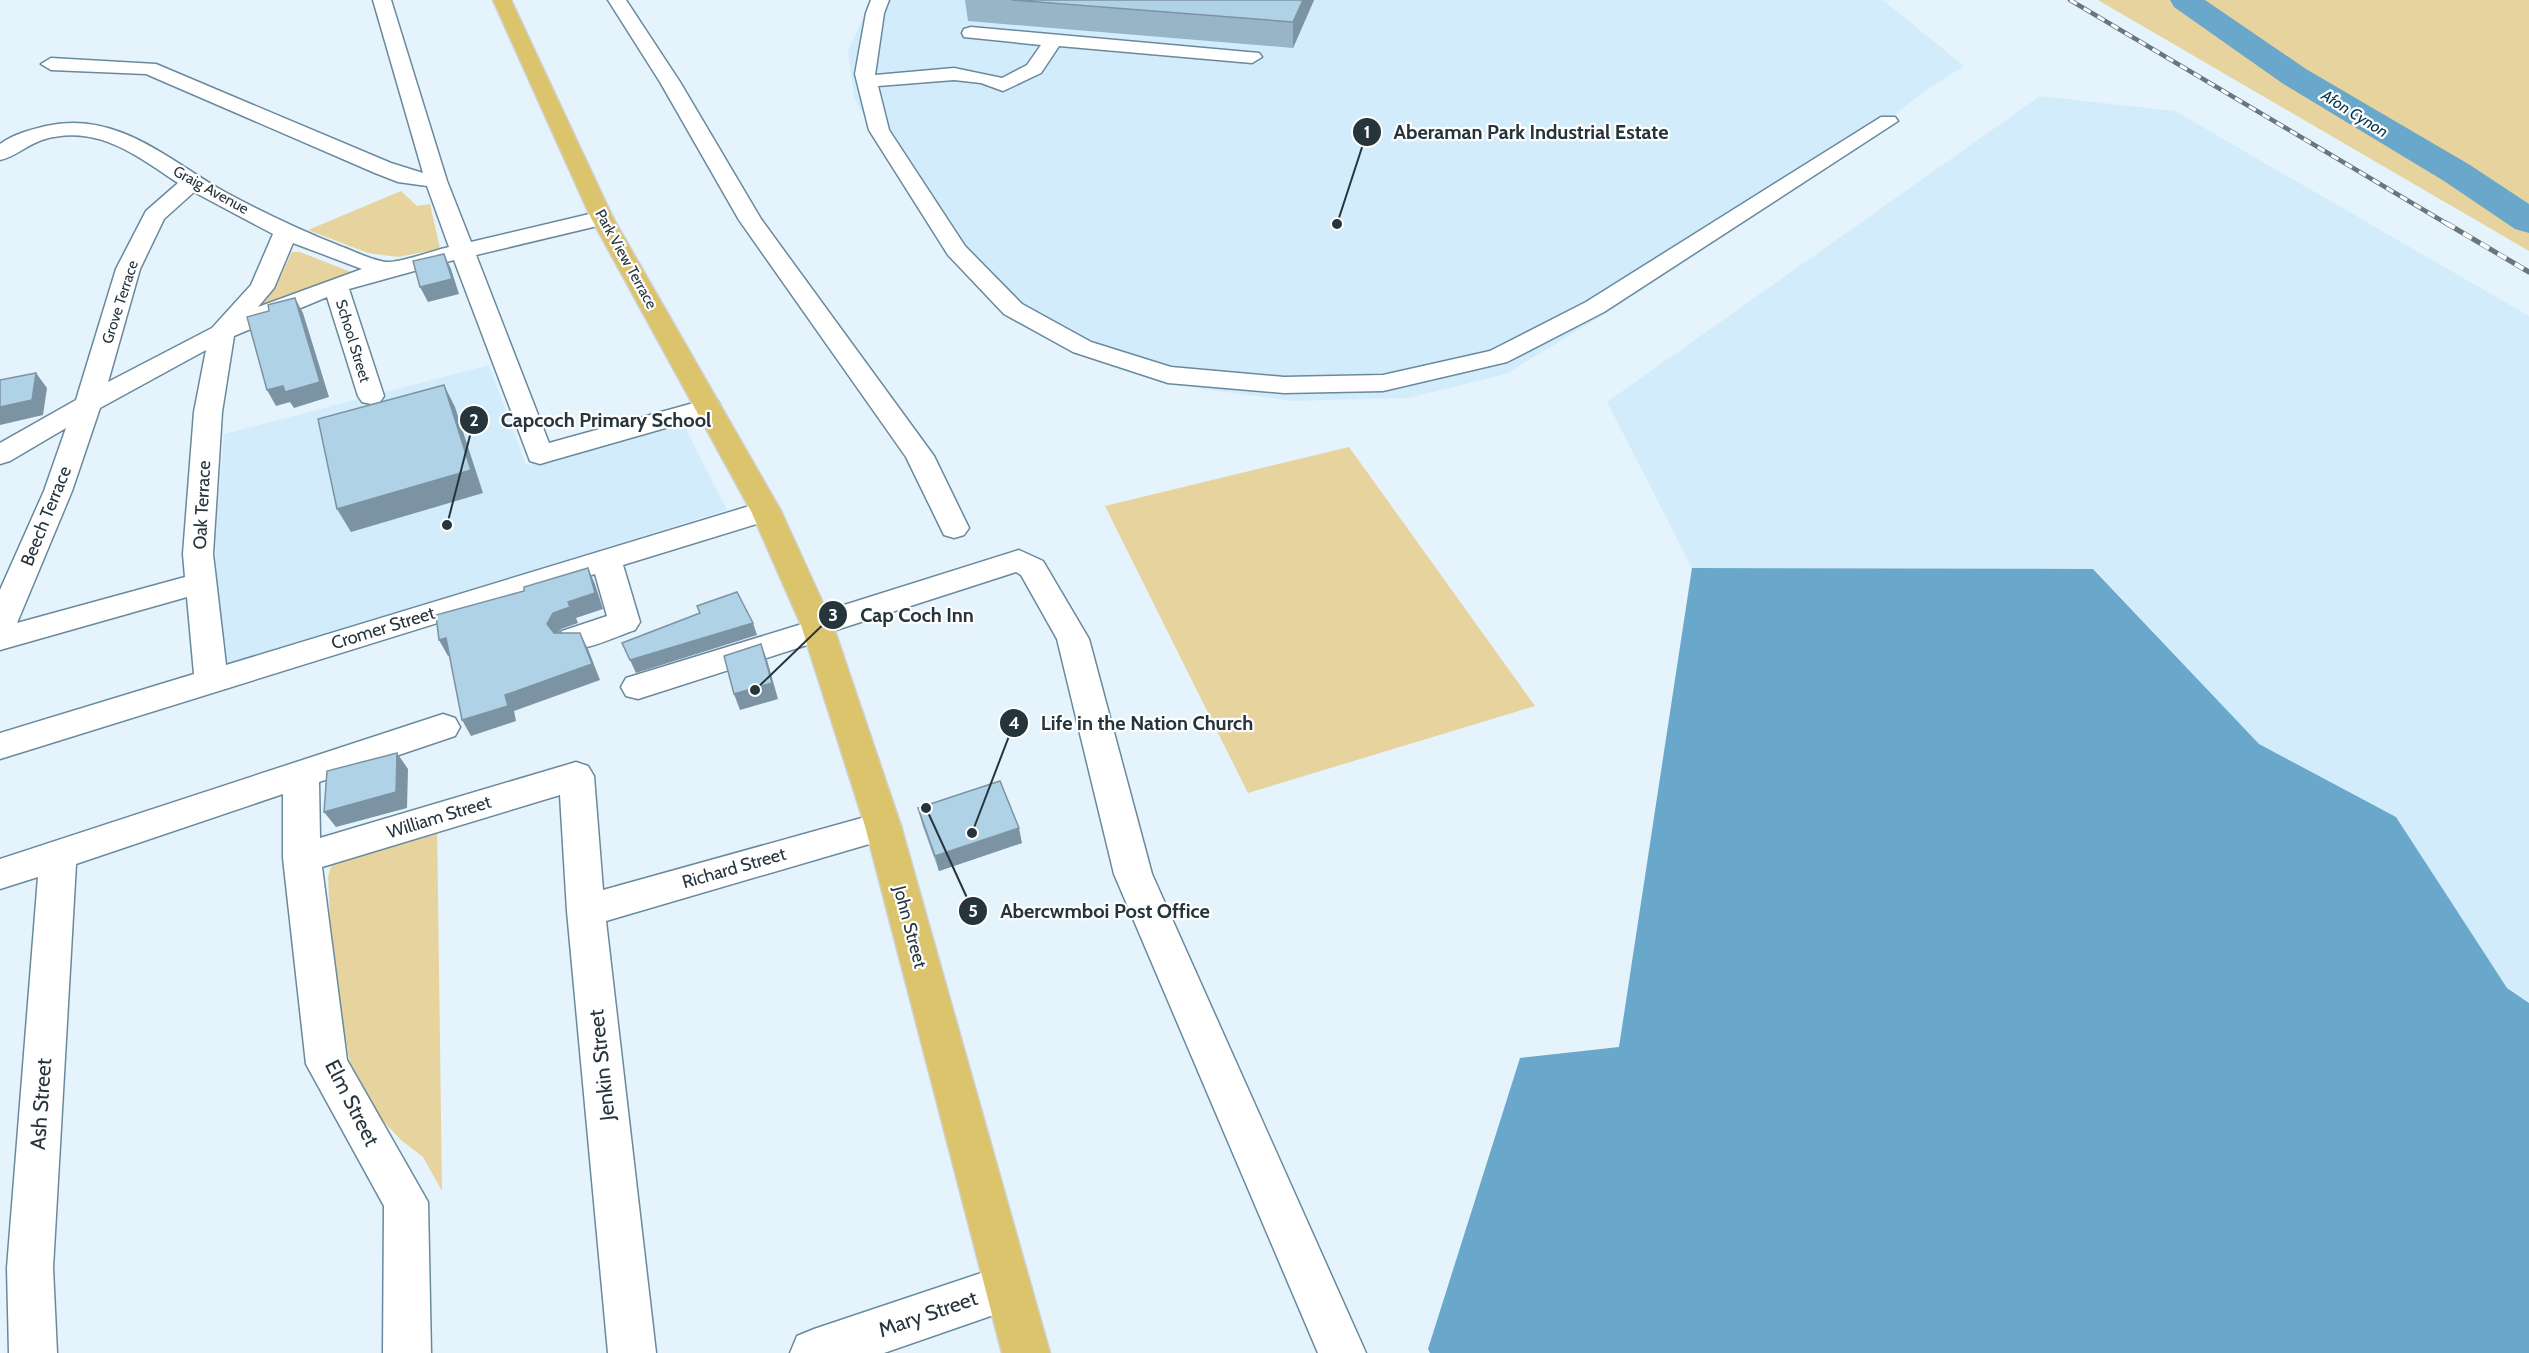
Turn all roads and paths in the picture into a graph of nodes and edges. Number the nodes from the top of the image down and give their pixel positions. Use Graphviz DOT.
graph roads {
  1 [pos="382,0"];
  2 [pos="502,0"];
  3 [pos="617,0"];
  4 [pos="880,0"];
  5 [pos="971,33"];
  6 [pos="1054,40"];
  7 [pos="1252,57"];
  8 [pos="51,64"];
  9 [pos="867,82"];
  10 [pos="1887,120"];
  11 [pos="0,129"];
  12 [pos="29,138"];
  13 [pos="0,154"];
  14 [pos="436,181"];
  15 [pos="192,182"];
  16 [pos="602,218"];
  17 [pos="286,232"];
  18 [pos="464,252"];
  19 [pos="388,270"];
  20 [pos="336,286"];
  21 [pos="222,331"];
  22 [pos="371,396"];
  23 [pos="88,404"];
  24 [pos="708,407"];
  25 [pos="0,455"];
  26 [pos="766,511"];
  27 [pos="954,528"];
  28 [pos="606,560"];
  29 [pos="201,584"];
  30 [pos="0,626"];
  31 [pos="817,628"];
  32 [pos="0,639"];
  33 [pos="573,639"];
  34 [pos="211,680"];
  35 [pos="638,687"];
  36 [pos="443,727"];
  37 [pos="0,746"];
  38 [pos="301,775"];
  39 [pos="576,776"];
  40 [pos="883,826"];
  41 [pos="58,856"];
  42 [pos="302,858"];
  43 [pos="0,874"];
  44 [pos="586,911"];
  45 [pos="1008,1287"];
  46 [pos="33,1353"];
  47 [pos="407,1353"];
  48 [pos="632,1353"];
  49 [pos="814,1353"];
  50 [pos="1026,1353"];
  51 [pos="1342,1353"];
  1 -- 14 [label="street"];
  2 -- 16 [label="main road, Park View Terrace"];
  3 -- 27 [label="street"];
  4 -- 9 [label="street"];
  5 -- 6 [label="street"];
  6 -- 7 [label="street"];
  6 -- 9 [label="street"];
  8 -- 14 [label="street"];
  9 -- 10 [label="street"];
  11 -- 12 [label="street"];
  12 -- 13 [label="street"];
  12 -- 15 [label="street, Graig Avenue"];
  14 -- 18 [label="street"];
  15 -- 17 [label="street, Graig Avenue"];
  15 -- 23 [label="street, Grove Terrace"];
  16 -- 18 [label="street"];
  16 -- 24 [label="main road, Park View Terrace"];
  17 -- 19 [label="street, Graig Avenue"];
  17 -- 21 [label="street"];
  18 -- 19 [label="street"];
  18 -- 24 [label="street"];
  19 -- 20 [label="street"];
  20 -- 21 [label="street"];
  20 -- 22 [label="street, School Street"];
  21 -- 23 [label="street"];
  21 -- 29 [label="street, Oak Terrace"];
  23 -- 25 [label="street"];
  23 -- 30 [label="street, Beech Terrace"];
  24 -- 26 [label="main road, Park View Terrace"];
  26 -- 28 [label="street, Cromer Street"];
  26 -- 31 [label="main road, John Street"];
  28 -- 33 [label="street"];
  28 -- 34 [label="street, Cromer Street"];
  29 -- 32 [label="street"];
  29 -- 34 [label="street, Oak Terrace"];
  31 -- 35 [label="street"];
  31 -- 40 [label="main road, John Street"];
  31 -- 51 [label="street"];
  34 -- 37 [label="street, Cromer Street"];
  36 -- 38 [label="street"];
  38 -- 41 [label="street"];
  38 -- 42 [label="street, Elm Street"];
  39 -- 42 [label="street, William Street"];
  39 -- 44 [label="street, Jenkin Street"];
  40 -- 44 [label="street, Richard Street"];
  40 -- 45 [label="main road, John Street"];
  41 -- 43 [label="street"];
  41 -- 46 [label="street, Ash Street"];
  42 -- 47 [label="street, Elm Street"];
  44 -- 48 [label="street, Jenkin Street"];
  45 -- 49 [label="street, Mary Street"];
  45 -- 50 [label="main road, John Street"];
}
